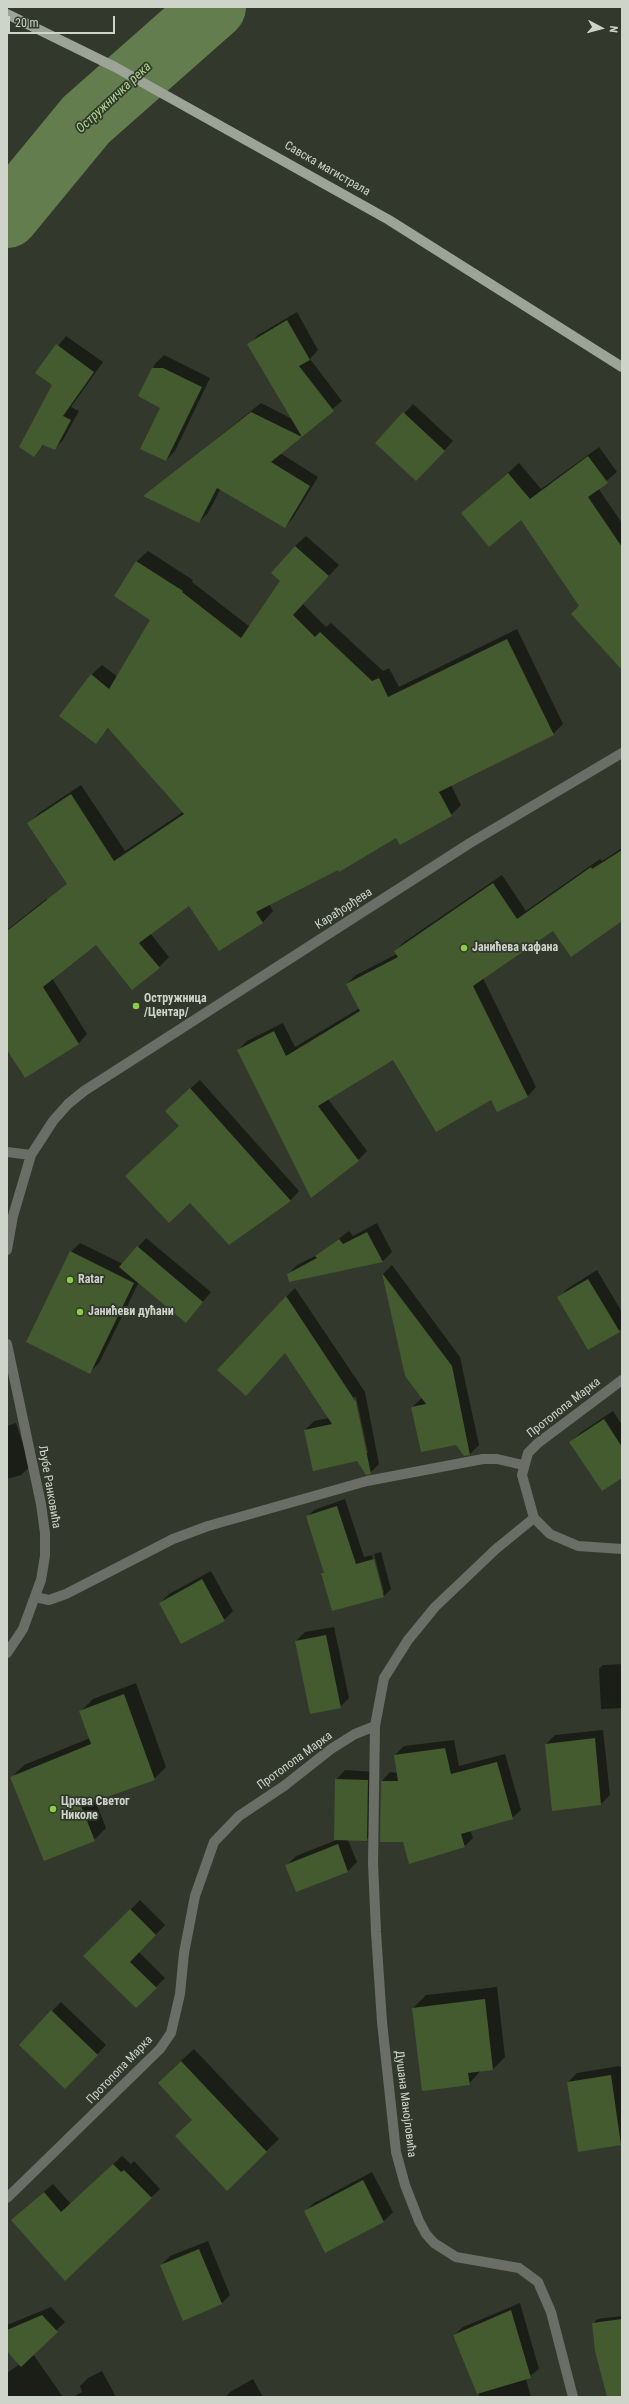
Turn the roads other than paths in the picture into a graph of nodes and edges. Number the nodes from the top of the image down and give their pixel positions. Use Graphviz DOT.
graph roads {
  1 [pos="7,14"];
  2 [pos="622,367"];
  3 [pos="622,753"];
  4 [pos="7,1152"];
  5 [pos="31,1155"];
  6 [pos="7,1250"];
  7 [pos="7,1344"];
  8 [pos="622,1380"];
  9 [pos="523,1465"];
  10 [pos="534,1518"];
  11 [pos="622,1549"];
  12 [pos="35,1597"];
  13 [pos="7,1653"];
  14 [pos="375,1726"];
  15 [pos="7,2198"];
  16 [pos="572,2397"];
  1 -- 2 [label="main road, Савска магистрала"];
  3 -- 5 [label="street, Карађорђева"];
  4 -- 5 [label="street"];
  5 -- 6 [label="street, Карађорђева"];
  7 -- 12 [label="street, Љубе Ранковића"];
  8 -- 9 [label="street, Протопопа Марка"];
  9 -- 10 [label="street"];
  9 -- 12 [label="street"];
  10 -- 11 [label="street"];
  10 -- 14 [label="street"];
  12 -- 13 [label="street, Љубе Ранковића"];
  14 -- 15 [label="street, Протопопа Марка"];
  14 -- 16 [label="street, Душана Манојловића"];
}
